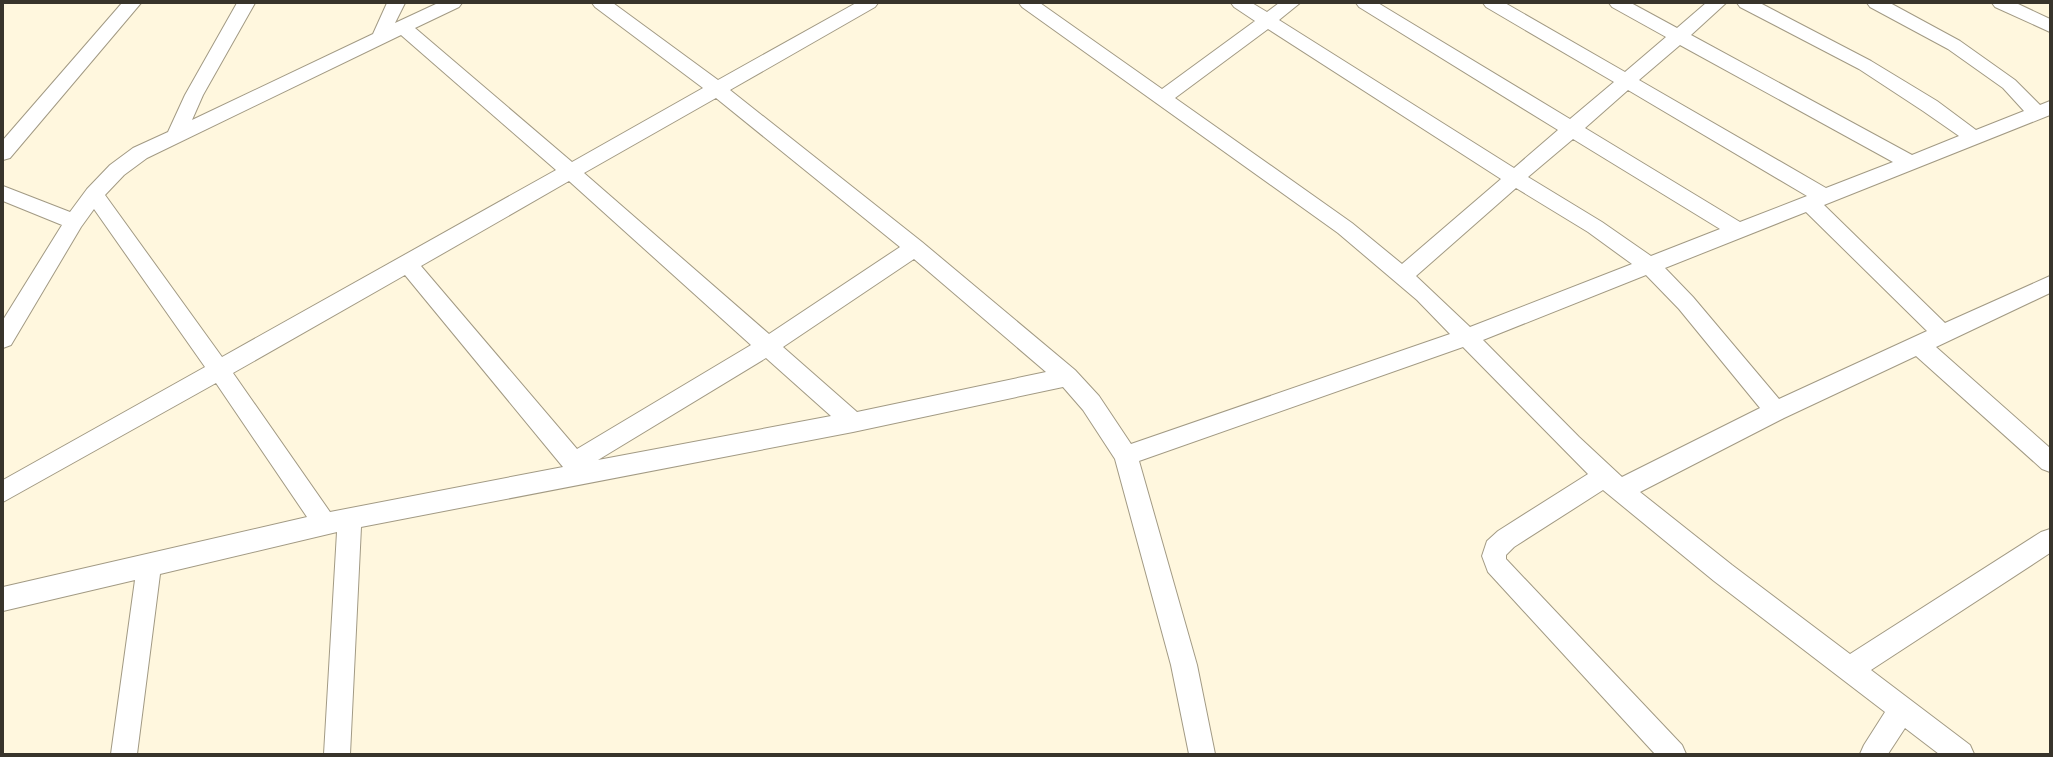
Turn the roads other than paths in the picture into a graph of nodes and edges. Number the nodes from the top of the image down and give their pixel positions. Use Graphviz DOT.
graph roads {
  1 [pos="132,3"];
  2 [pos="246,3"];
  3 [pos="396,3"];
  4 [pos="453,3"];
  5 [pos="601,3"];
  6 [pos="869,3"];
  7 [pos="1028,3"];
  8 [pos="1240,3"];
  9 [pos="1291,3"];
  10 [pos="1365,3"];
  11 [pos="1492,3"];
  12 [pos="1618,3"];
  13 [pos="1717,3"];
  14 [pos="1746,3"];
  15 [pos="1876,3"];
  16 [pos="2001,3"];
  17 [pos="1267,20"];
  18 [pos="2050,26"];
  19 [pos="402,27"];
  20 [pos="1678,36"];
  21 [pos="380,38"];
  22 [pos="1626,82"];
  23 [pos="717,89"];
  24 [pos="1162,98"];
  25 [pos="2044,110"];
  26 [pos="1572,128"];
  27 [pos="175,136"];
  28 [pos="1974,138"];
  29 [pos="3,153"];
  30 [pos="1911,163"];
  31 [pos="572,172"];
  32 [pos="1514,178"];
  33 [pos="3,192"];
  34 [pos="94,194"];
  35 [pos="1818,200"];
  36 [pos="74,222"];
  37 [pos="1739,231"];
  38 [pos="915,248"];
  39 [pos="408,264"];
  40 [pos="1650,266"];
  41 [pos="1403,275"];
  42 [pos="2050,284"];
  43 [pos="1942,333"];
  44 [pos="1467,337"];
  45 [pos="3,339"];
  46 [pos="1918,344"];
  47 [pos="768,346"];
  48 [pos="219,370"];
  49 [pos="1067,377"];
  50 [pos="1776,411"];
  51 [pos="853,422"];
  52 [pos="1126,456"];
  53 [pos="2050,462"];
  54 [pos="579,468"];
  55 [pos="1613,483"];
  56 [pos="3,492"];
  57 [pos="350,518"];
  58 [pos="325,524"];
  59 [pos="2050,540"];
  60 [pos="149,564"];
  61 [pos="3,599"];
  62 [pos="1849,669"];
  63 [pos="1902,709"];
  64 [pos="124,754"];
  65 [pos="337,754"];
  66 [pos="1202,754"];
  67 [pos="1673,754"];
  68 [pos="1873,754"];
  69 [pos="1961,754"];
  1 -- 29 [label="street"];
  2 -- 27 [label="street"];
  3 -- 21 [label="street"];
  4 -- 19 [label="street"];
  5 -- 23 [label="street"];
  6 -- 23 [label="street"];
  7 -- 24 [label="street"];
  8 -- 17 [label="street"];
  9 -- 17 [label="street"];
  10 -- 26 [label="street"];
  11 -- 22 [label="street"];
  12 -- 20 [label="street"];
  13 -- 20 [label="street"];
  14 -- 28 [label="street"];
  15 -- 25 [label="street"];
  16 -- 18 [label="street"];
  17 -- 24 [label="street"];
  17 -- 32 [label="street"];
  19 -- 21 [label="street"];
  19 -- 31 [label="street"];
  20 -- 22 [label="street"];
  20 -- 30 [label="street"];
  21 -- 27 [label="street"];
  22 -- 26 [label="street"];
  22 -- 35 [label="street"];
  23 -- 31 [label="street"];
  23 -- 38 [label="street"];
  24 -- 41 [label="street"];
  25 -- 28 [label="street"];
  26 -- 32 [label="street"];
  26 -- 37 [label="street"];
  27 -- 34 [label="street"];
  28 -- 30 [label="street"];
  30 -- 35 [label="street"];
  31 -- 39 [label="street"];
  31 -- 47 [label="street"];
  32 -- 40 [label="street"];
  32 -- 41 [label="street"];
  33 -- 36 [label="street"];
  34 -- 36 [label="street"];
  34 -- 48 [label="street"];
  35 -- 37 [label="street"];
  35 -- 43 [label="street"];
  36 -- 45 [label="street"];
  37 -- 40 [label="street"];
  38 -- 47 [label="street"];
  38 -- 49 [label="street"];
  39 -- 48 [label="street"];
  39 -- 54 [label="street"];
  40 -- 44 [label="street"];
  40 -- 50 [label="street"];
  41 -- 44 [label="street"];
  42 -- 43 [label="street"];
  43 -- 46 [label="street"];
  44 -- 52 [label="street"];
  44 -- 55 [label="street"];
  46 -- 50 [label="street"];
  46 -- 53 [label="street"];
  47 -- 51 [label="street"];
  47 -- 54 [label="street"];
  48 -- 56 [label="street"];
  48 -- 58 [label="street"];
  49 -- 51 [label="street"];
  49 -- 52 [label="street"];
  50 -- 55 [label="street"];
  51 -- 54 [label="street"];
  52 -- 66 [label="street"];
  54 -- 57 [label="street"];
  55 -- 62 [label="street"];
  55 -- 67 [label="street"];
  57 -- 58 [label="street"];
  57 -- 65 [label="street"];
  58 -- 60 [label="street"];
  59 -- 62 [label="street"];
  60 -- 61 [label="street"];
  60 -- 64 [label="street"];
  62 -- 63 [label="street"];
  63 -- 68 [label="street"];
  63 -- 69 [label="street"];
}
